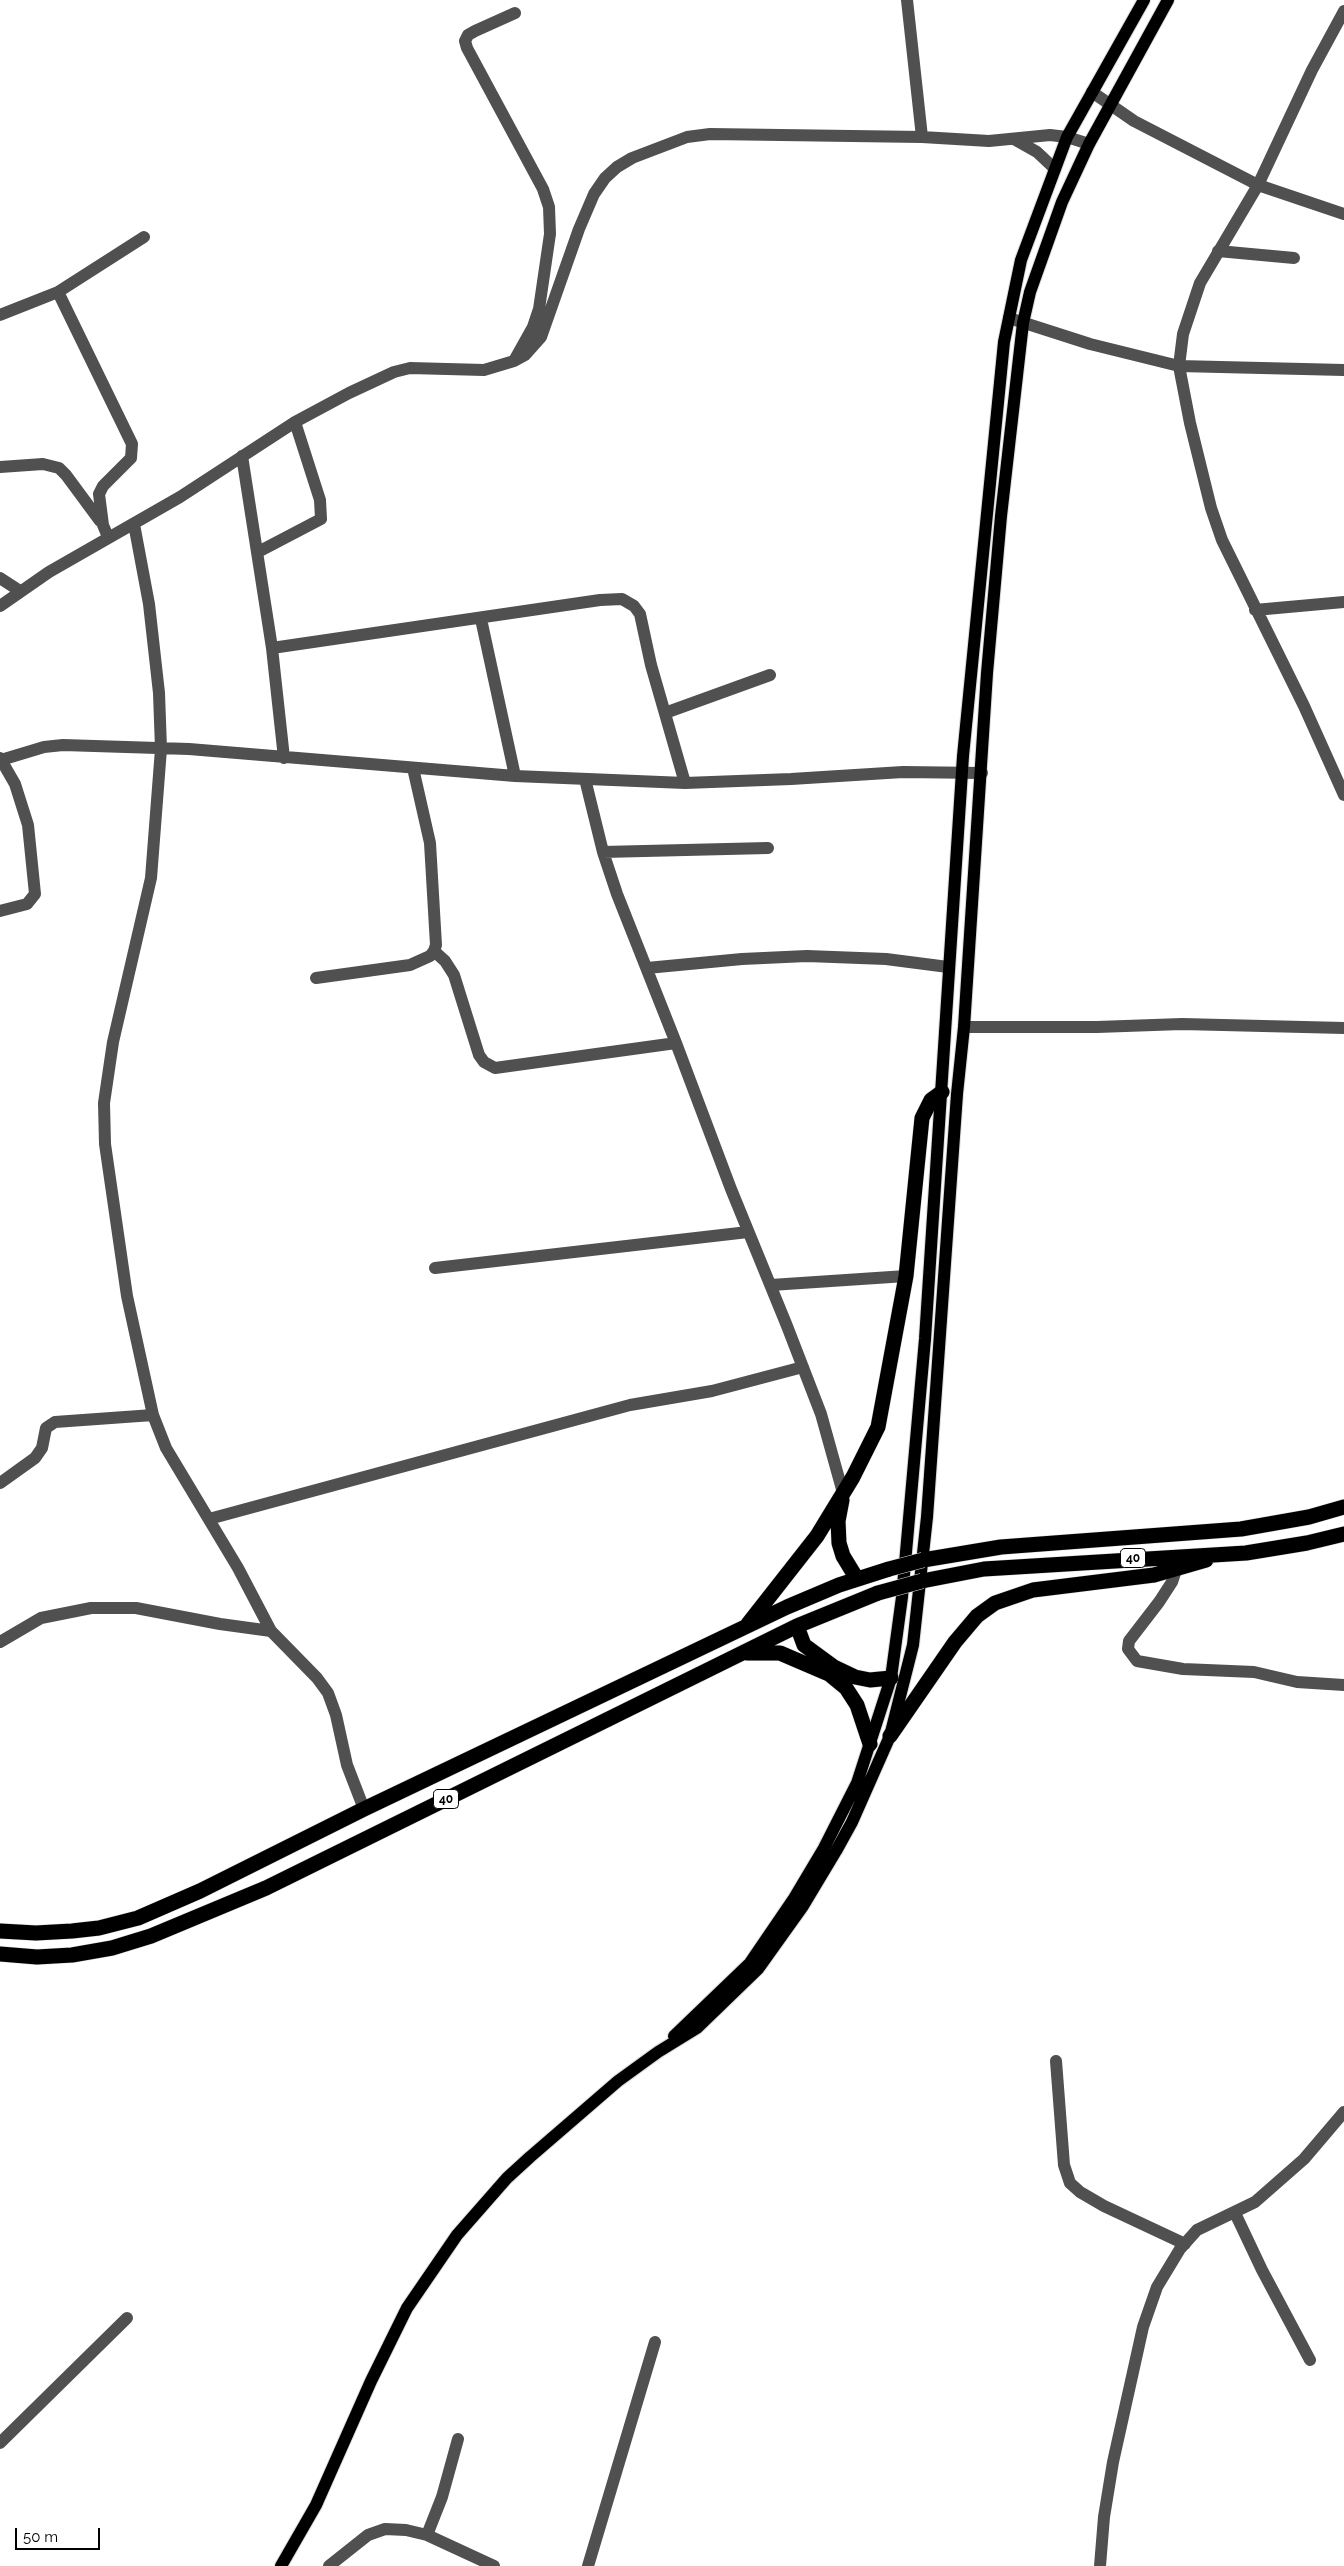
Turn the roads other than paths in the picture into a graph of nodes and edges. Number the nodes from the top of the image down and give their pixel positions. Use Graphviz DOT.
graph roads {
  1 [pos="907,0"];
  2 [pos="1144,0"];
  3 [pos="1168,0"];
  4 [pos="1344,11"];
  5 [pos="515,12"];
  6 [pos="1092,92"];
  7 [pos="1110,104"];
  8 [pos="1068,137"];
  9 [pos="922,138"];
  10 [pos="1014,139"];
  11 [pos="1089,144"];
  12 [pos="1055,169"];
  13 [pos="1258,186"];
  14 [pos="1344,214"];
  15 [pos="144,237"];
  16 [pos="1218,250"];
  17 [pos="1294,258"];
  18 [pos="58,292"];
  19 [pos="0,315"];
  20 [pos="1009,318"];
  21 [pos="1022,323"];
  22 [pos="514,361"];
  23 [pos="1179,366"];
  24 [pos="1344,370"];
  25 [pos="295,422"];
  26 [pos="242,456"];
  27 [pos="0,467"];
  28 [pos="103,524"];
  29 [pos="134,524"];
  30 [pos="108,537"];
  31 [pos="258,552"];
  32 [pos="0,578"];
  33 [pos="20,591"];
  34 [pos="1344,602"];
  35 [pos="0,606"];
  36 [pos="1255,610"];
  37 [pos="480,619"];
  38 [pos="272,648"];
  39 [pos="770,675"];
  40 [pos="665,713"];
  41 [pos="161,749"];
  42 [pos="284,758"];
  43 [pos="1,759"];
  44 [pos="414,768"];
  45 [pos="962,772"];
  46 [pos="982,773"];
  47 [pos="516,776"];
  48 [pos="585,779"];
  49 [pos="685,783"];
  50 [pos="1344,795"];
  51 [pos="768,848"];
  52 [pos="603,852"];
  53 [pos="0,911"];
  54 [pos="434,952"];
  55 [pos="948,967"];
  56 [pos="646,968"];
  57 [pos="316,978"];
  58 [pos="964,1027"];
  59 [pos="1344,1028"];
  60 [pos="676,1043"];
  61 [pos="949,1093"];
  62 [pos="748,1232"];
  63 [pos="435,1268"];
  64 [pos="906,1276"];
  65 [pos="770,1285"];
  66 [pos="803,1367"];
  67 [pos="153,1415"];
  68 [pos="0,1483"];
  69 [pos="843,1493"];
  70 [pos="1344,1506"];
  71 [pos="209,1518"];
  72 [pos="1344,1534"];
  73 [pos="1224,1554"];
  74 [pos="1176,1570"];
  75 [pos="857,1579"];
  76 [pos="797,1626"];
  77 [pos="745,1627"];
  78 [pos="272,1631"];
  79 [pos="0,1642"];
  80 [pos="741,1653"];
  81 [pos="891,1678"];
  82 [pos="1344,1685"];
  83 [pos="890,1736"];
  84 [pos="870,1744"];
  85 [pos="364,1809"];
  86 [pos="256,1864"];
  87 [pos="266,1888"];
  88 [pos="798,1903"];
  89 [pos="0,1931"];
  90 [pos="0,1954"];
  91 [pos="1056,2061"];
  92 [pos="1344,2112"];
  93 [pos="1235,2213"];
  94 [pos="1185,2244"];
  95 [pos="127,2318"];
  96 [pos="655,2342"];
  97 [pos="1310,2360"];
  98 [pos="458,2439"];
  99 [pos="0,2443"];
  100 [pos="427,2535"];
  101 [pos="281,2566"];
  102 [pos="329,2566"];
  103 [pos="494,2566"];
  104 [pos="588,2566"];
  105 [pos="1100,2566"];
  1 -- 9 [label="street"];
  2 -- 6 [label="main road"];
  3 -- 7 [label="main road"];
  4 -- 13 [label="street"];
  5 -- 22 [label="street"];
  6 -- 7 [label="street"];
  6 -- 8 [label="main road"];
  7 -- 11 [label="main road"];
  7 -- 13 [label="street"];
  8 -- 10 [label="street"];
  8 -- 11 [label="street"];
  8 -- 12 [label="main road"];
  9 -- 10 [label="street"];
  9 -- 22 [label="street"];
  10 -- 12 [label="street"];
  11 -- 21 [label="main road"];
  12 -- 20 [label="main road"];
  13 -- 14 [label="street"];
  13 -- 16 [label="street"];
  15 -- 18 [label="street"];
  16 -- 17 [label="street"];
  16 -- 23 [label="street"];
  18 -- 19 [label="street"];
  18 -- 28 [label="street"];
  20 -- 21 [label="street"];
  20 -- 45 [label="main road"];
  21 -- 23 [label="street"];
  21 -- 46 [label="main road"];
  22 -- 25 [label="street"];
  23 -- 24 [label="street"];
  23 -- 36 [label="street"];
  25 -- 26 [label="street"];
  25 -- 31 [label="street"];
  26 -- 29 [label="street"];
  26 -- 31 [label="street"];
  27 -- 28 [label="street"];
  28 -- 30 [label="street"];
  29 -- 30 [label="street"];
  29 -- 41 [label="street"];
  30 -- 33 [label="street"];
  31 -- 38 [label="street"];
  32 -- 33 [label="street"];
  33 -- 35 [label="street"];
  34 -- 36 [label="street"];
  36 -- 50 [label="street"];
  37 -- 38 [label="street"];
  37 -- 40 [label="street"];
  37 -- 47 [label="street"];
  38 -- 42 [label="street"];
  39 -- 40 [label="street"];
  40 -- 49 [label="street"];
  41 -- 42 [label="street"];
  41 -- 43 [label="street"];
  41 -- 67 [label="street"];
  42 -- 44 [label="street"];
  43 -- 53 [label="street"];
  44 -- 47 [label="street"];
  44 -- 54 [label="street"];
  45 -- 46 [label="street"];
  45 -- 49 [label="street"];
  45 -- 55 [label="main road"];
  46 -- 58 [label="main road"];
  47 -- 48 [label="street"];
  48 -- 49 [label="street"];
  48 -- 52 [label="street"];
  51 -- 52 [label="street"];
  52 -- 56 [label="street"];
  54 -- 57 [label="street"];
  54 -- 60 [label="street"];
  55 -- 56 [label="street"];
  55 -- 61 [label="main road"];
  56 -- 60 [label="street"];
  58 -- 59 [label="street"];
  58 -- 61 [label="main road"];
  60 -- 62 [label="street"];
  61 -- 64 [label="highway"];
  61 -- 81 [label="main road"];
  61 -- 83 [label="main road"];
  62 -- 63 [label="street"];
  62 -- 65 [label="street"];
  64 -- 65 [label="street"];
  64 -- 69 [label="highway"];
  65 -- 66 [label="street"];
  66 -- 69 [label="street"];
  66 -- 71 [label="street"];
  67 -- 68 [label="street"];
  67 -- 71 [label="street"];
  69 -- 75 [label="highway"];
  69 -- 77 [label="highway"];
  70 -- 75 [label="highway, 40, bridge"];
  71 -- 78 [label="street"];
  72 -- 73 [label="highway, 40"];
  73 -- 74 [label="highway"];
  73 -- 76 [label="highway, 40, bridge"];
  74 -- 82 [label="street"];
  74 -- 83 [label="highway"];
  75 -- 77 [label="highway, 40"];
  76 -- 80 [label="highway, 40"];
  76 -- 81 [label="highway"];
  77 -- 85 [label="highway, 40"];
  78 -- 79 [label="street"];
  78 -- 85 [label="street"];
  80 -- 84 [label="highway"];
  80 -- 87 [label="highway, 40"];
  81 -- 84 [label="main road"];
  83 -- 88 [label="main road"];
  84 -- 88 [label="main road"];
  85 -- 86 [label="highway, 40"];
  86 -- 87 [label="highway"];
  86 -- 89 [label="highway, 40"];
  87 -- 90 [label="highway, 40"];
  88 -- 101 [label="main road"];
  91 -- 94 [label="street"];
  92 -- 93 [label="street"];
  93 -- 94 [label="street"];
  93 -- 97 [label="street"];
  94 -- 105 [label="street"];
  95 -- 99 [label="street"];
  96 -- 104 [label="street"];
  98 -- 100 [label="street"];
  100 -- 102 [label="street"];
  100 -- 103 [label="street"];
}
